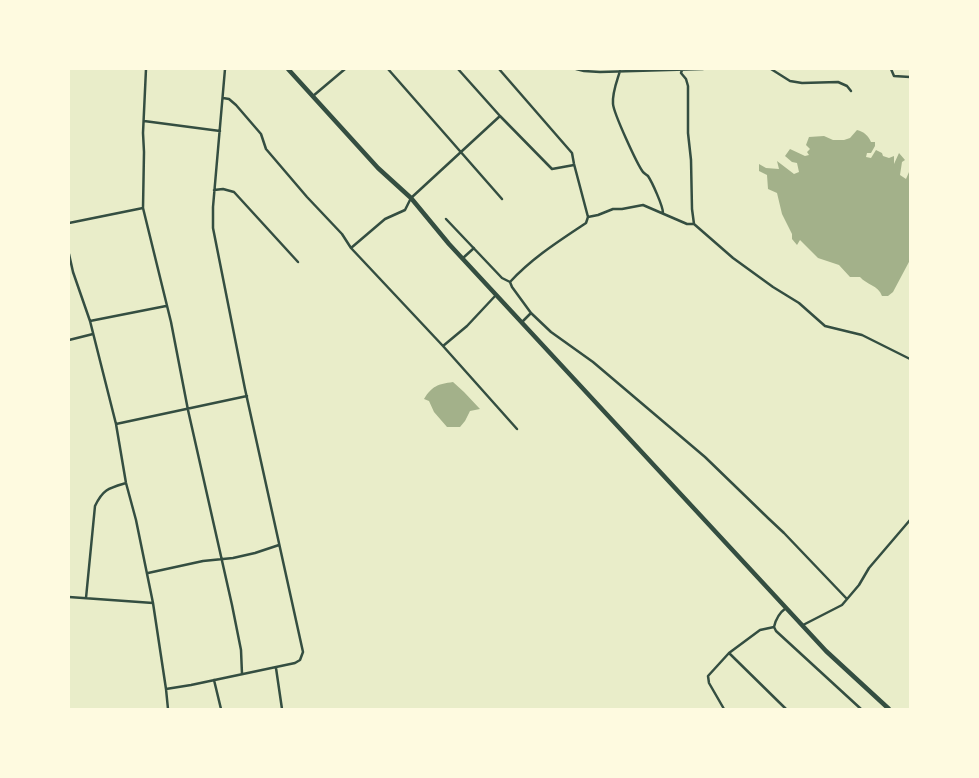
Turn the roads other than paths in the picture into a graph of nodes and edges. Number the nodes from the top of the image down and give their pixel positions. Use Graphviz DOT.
graph roads {
  1 [pos="146,69"];
  2 [pos="225,69"];
  3 [pos="288,69"];
  4 [pos="345,69"];
  5 [pos="388,69"];
  6 [pos="458,69"];
  7 [pos="499,69"];
  8 [pos="576,69"];
  9 [pos="702,69"];
  10 [pos="771,69"];
  11 [pos="891,69"];
  12 [pos="682,70"];
  13 [pos="620,71"];
  14 [pos="910,77"];
  15 [pos="851,91"];
  16 [pos="313,96"];
  17 [pos="223,98"];
  18 [pos="500,116"];
  19 [pos="144,121"];
  20 [pos="220,131"];
  21 [pos="460,152"];
  22 [pos="574,164"];
  23 [pos="214,190"];
  24 [pos="411,198"];
  25 [pos="502,199"];
  26 [pos="143,208"];
  27 [pos="663,213"];
  28 [pos="588,217"];
  29 [pos="446,219"];
  30 [pos="69,223"];
  31 [pos="694,224"];
  32 [pos="351,248"];
  33 [pos="474,248"];
  34 [pos="69,254"];
  35 [pos="462,259"];
  36 [pos="298,262"];
  37 [pos="510,282"];
  38 [pos="497,295"];
  39 [pos="166,306"];
  40 [pos="531,313"];
  41 [pos="90,321"];
  42 [pos="521,323"];
  43 [pos="93,334"];
  44 [pos="69,340"];
  45 [pos="443,346"];
  46 [pos="910,360"];
  47 [pos="247,396"];
  48 [pos="188,410"];
  49 [pos="116,424"];
  50 [pos="518,429"];
  51 [pos="126,483"];
  52 [pos="910,520"];
  53 [pos="279,545"];
  54 [pos="222,560"];
  55 [pos="148,573"];
  56 [pos="69,597"];
  57 [pos="86,598"];
  58 [pos="847,599"];
  59 [pos="153,603"];
  60 [pos="786,608"];
  61 [pos="803,625"];
  62 [pos="774,627"];
  63 [pos="729,653"];
  64 [pos="276,668"];
  65 [pos="242,674"];
  66 [pos="214,680"];
  67 [pos="166,689"];
  68 [pos="168,709"];
  69 [pos="221,709"];
  70 [pos="282,709"];
  71 [pos="724,709"];
  72 [pos="786,709"];
  73 [pos="861,709"];
  74 [pos="890,709"];
  1 -- 19 [label="street"];
  2 -- 17 [label="street"];
  3 -- 16 [label="main road"];
  4 -- 16 [label="street"];
  5 -- 21 [label="street"];
  6 -- 18 [label="street"];
  7 -- 22 [label="street"];
  8 -- 13 [label="street"];
  9 -- 12 [label="street"];
  10 -- 15 [label="street"];
  11 -- 14 [label="street"];
  12 -- 13 [label="street"];
  12 -- 31 [label="street"];
  13 -- 27 [label="street"];
  16 -- 24 [label="main road"];
  17 -- 20 [label="street"];
  17 -- 32 [label="street"];
  18 -- 21 [label="street"];
  18 -- 22 [label="street"];
  19 -- 20 [label="street"];
  19 -- 26 [label="street"];
  20 -- 23 [label="street"];
  21 -- 24 [label="street"];
  21 -- 25 [label="street"];
  22 -- 28 [label="street"];
  23 -- 36 [label="street"];
  23 -- 47 [label="street"];
  24 -- 32 [label="street"];
  24 -- 35 [label="main road"];
  26 -- 30 [label="street"];
  26 -- 39 [label="street"];
  27 -- 28 [label="street"];
  27 -- 31 [label="street"];
  28 -- 37 [label="street"];
  29 -- 33 [label="street"];
  31 -- 46 [label="street"];
  32 -- 45 [label="street"];
  33 -- 35 [label="street"];
  33 -- 37 [label="street"];
  34 -- 41 [label="street"];
  35 -- 38 [label="main road"];
  37 -- 40 [label="street"];
  38 -- 42 [label="main road"];
  38 -- 45 [label="street"];
  39 -- 41 [label="street"];
  39 -- 48 [label="street"];
  40 -- 42 [label="street"];
  40 -- 58 [label="street"];
  41 -- 43 [label="street"];
  42 -- 60 [label="main road"];
  43 -- 44 [label="street"];
  43 -- 49 [label="street"];
  45 -- 50 [label="street"];
  47 -- 48 [label="street"];
  47 -- 53 [label="street"];
  48 -- 49 [label="street"];
  48 -- 54 [label="street"];
  49 -- 51 [label="street"];
  51 -- 55 [label="street"];
  51 -- 57 [label="street"];
  52 -- 58 [label="street"];
  53 -- 54 [label="street"];
  53 -- 64 [label="street"];
  54 -- 55 [label="street"];
  54 -- 65 [label="street"];
  55 -- 59 [label="street"];
  56 -- 57 [label="street"];
  57 -- 59 [label="street"];
  58 -- 61 [label="street"];
  59 -- 67 [label="street"];
  60 -- 61 [label="main road"];
  60 -- 62 [label="street"];
  61 -- 74 [label="main road"];
  62 -- 63 [label="street"];
  62 -- 73 [label="street"];
  63 -- 71 [label="street"];
  63 -- 72 [label="street"];
  64 -- 65 [label="street"];
  64 -- 70 [label="street"];
  65 -- 66 [label="street"];
  66 -- 67 [label="street"];
  66 -- 69 [label="street"];
  67 -- 68 [label="street"];
}
